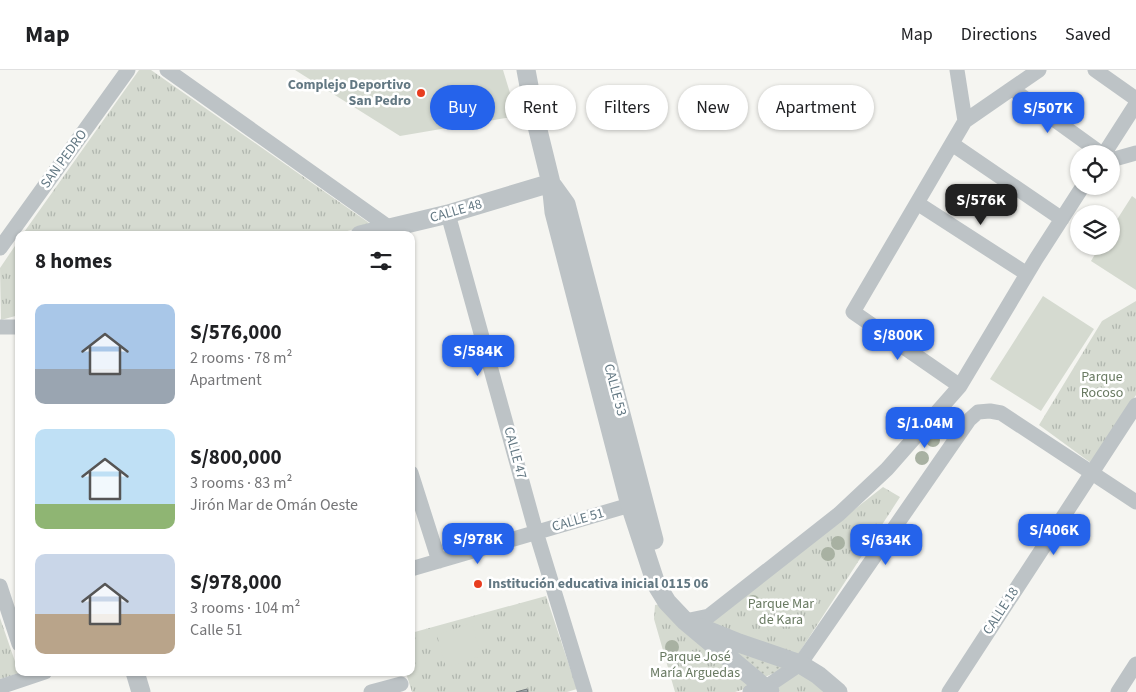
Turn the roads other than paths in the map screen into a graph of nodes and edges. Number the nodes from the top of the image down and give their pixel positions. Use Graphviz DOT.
graph roads {
  1 [pos="128,70"];
  2 [pos="167,70"];
  3 [pos="526,70"];
  4 [pos="957,70"];
  5 [pos="1039,70"];
  6 [pos="1095,70"];
  7 [pos="1012,89"];
  8 [pos="1136,100"];
  9 [pos="1136,104"];
  10 [pos="965,121"];
  11 [pos="952,144"];
  12 [pos="1090,145"];
  13 [pos="1109,145"];
  14 [pos="1136,153"];
  15 [pos="1120,157"];
  16 [pos="551,182"];
  17 [pos="1077,195"];
  18 [pos="918,203"];
  19 [pos="448,214"];
  20 [pos="1062,218"];
  21 [pos="390,228"];
  22 [pos="377,231"];
  23 [pos="0,248"];
  24 [pos="1027,274"];
  25 [pos="0,327"];
  26 [pos="15,327"];
  27 [pos="960,386"];
  28 [pos="1136,405"];
  29 [pos="1091,471"];
  30 [pos="415,485"];
  31 [pos="1136,502"];
  32 [pos="630,505"];
  33 [pos="536,532"];
  34 [pos="439,561"];
  35 [pos="415,568"];
  36 [pos="0,586"];
  37 [pos="667,602"];
  38 [pos="684,621"];
  39 [pos="15,632"];
  40 [pos="800,664"];
  41 [pos="1136,664"];
  42 [pos="26,676"];
  43 [pos="137,676"];
  44 [pos="401,683"];
  45 [pos="0,687"];
  46 [pos="762,690"];
  47 [pos="141,692"];
  48 [pos="371,692"];
  49 [pos="585,692"];
  50 [pos="838,692"];
  51 [pos="948,692"];
  52 [pos="1118,692"];
  1 -- 23 [label="street, SAN PEDRO"];
  2 -- 21 [label="street"];
  3 -- 16 [label="street, CALLE 53"];
  4 -- 10 [label="street"];
  5 -- 7 [label="street"];
  6 -- 8 [label="street"];
  7 -- 10 [label="street"];
  7 -- 12 [label="street"];
  9 -- 13 [label="street"];
  10 -- 11 [label="street"];
  11 -- 18 [label="street"];
  11 -- 20 [label="street"];
  14 -- 15 [label="street"];
  16 -- 19 [label="street, CALLE 48"];
  16 -- 32 [label="street, CALLE 53"];
  16 -- 37 [label="street, CALLE 53"];
  17 -- 20 [label="street"];
  18 -- 24 [label="street"];
  18 -- 27 [label="street"];
  19 -- 21 [label="street, CALLE 48"];
  19 -- 33 [label="street, CALLE 47"];
  20 -- 24 [label="street"];
  21 -- 22 [label="street, CALLE 48"];
  24 -- 27 [label="street"];
  25 -- 26 [label="street"];
  27 -- 38 [label="street"];
  28 -- 29 [label="street, CALLE 18"];
  29 -- 31 [label="street"];
  29 -- 40 [label="street"];
  29 -- 51 [label="street, CALLE 18"];
  30 -- 34 [label="street"];
  32 -- 33 [label="street, CALLE 51"];
  32 -- 37 [label="street, CALLE 53"];
  33 -- 34 [label="street, CALLE 51"];
  33 -- 49 [label="street, CALLE 47"];
  34 -- 35 [label="street, CALLE 51"];
  36 -- 39 [label="street"];
  37 -- 38 [label="street, CALLE 53"];
  38 -- 40 [label="street, CALLE 53"];
  38 -- 46 [label="street, CALLE 53"];
  40 -- 46 [label="street"];
  40 -- 50 [label="street, CALLE 53"];
  41 -- 52 [label="street"];
  42 -- 45 [label="street"];
  43 -- 47 [label="street"];
  44 -- 48 [label="street"];
}
